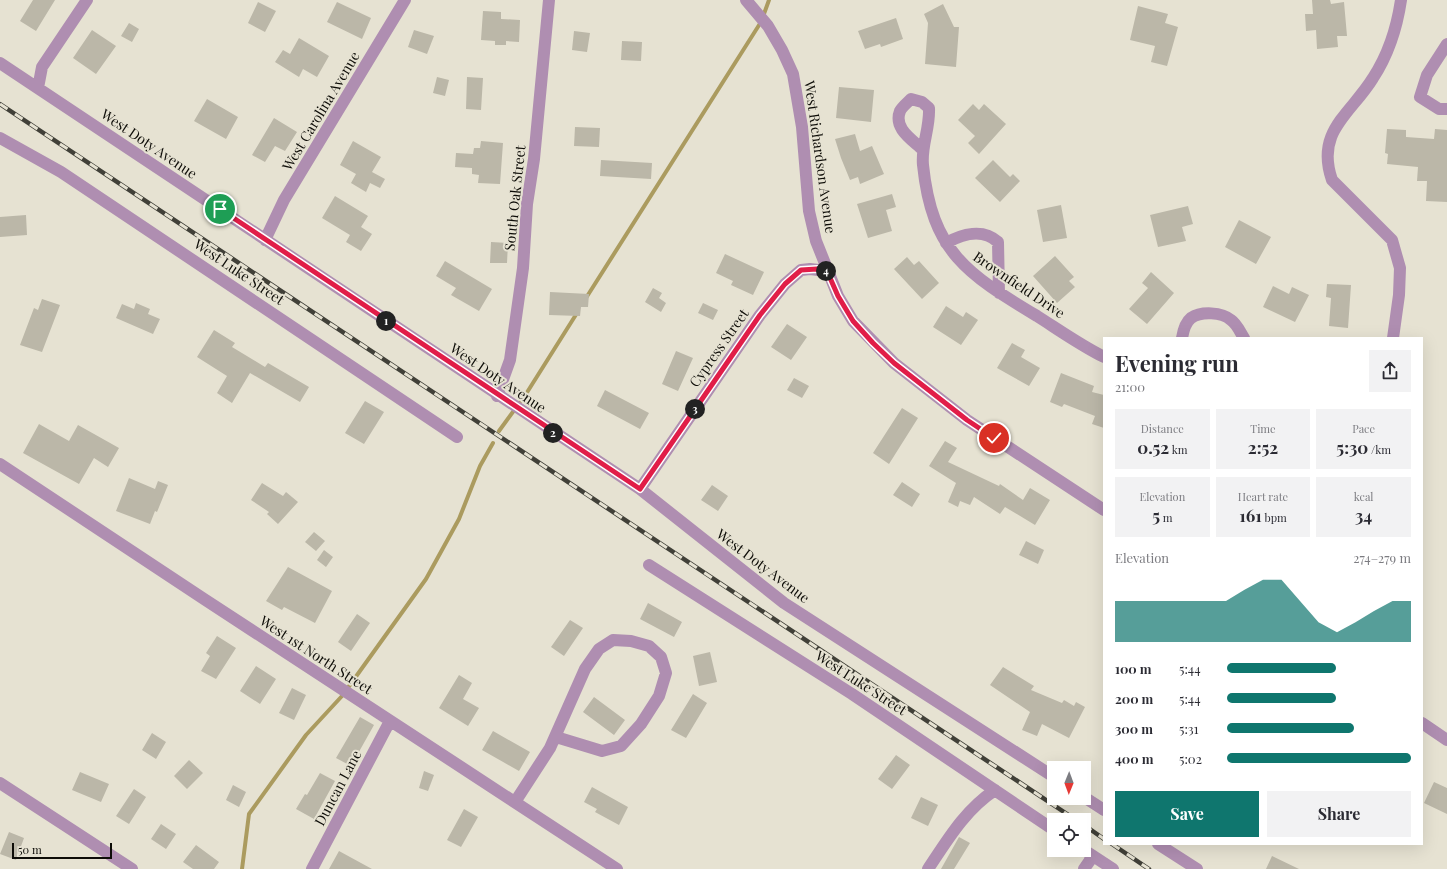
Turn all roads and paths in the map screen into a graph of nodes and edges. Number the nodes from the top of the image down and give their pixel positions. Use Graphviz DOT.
graph roads {
  1 [pos="87,0"];
  2 [pos="405,0"];
  3 [pos="549,0"];
  4 [pos="746,0"];
  5 [pos="1401,0"];
  6 [pos="1447,44"];
  7 [pos="0,63"];
  8 [pos="38,88"];
  9 [pos="1447,109"];
  10 [pos="0,138"];
  11 [pos="923,150"];
  12 [pos="265,240"];
  13 [pos="946,243"];
  14 [pos="827,271"];
  15 [pos="999,293"];
  16 [pos="1182,337"];
  17 [pos="1243,337"];
  18 [pos="1393,337"];
  19 [pos="1103,356"];
  20 [pos="497,396"];
  21 [pos="457,437"];
  22 [pos="0,464"];
  23 [pos="640,489"];
  24 [pos="1103,509"];
  25 [pos="649,565"];
  26 [pos="390,721"];
  27 [pos="1423,724"];
  28 [pos="556,737"];
  29 [pos="1447,740"];
  30 [pos="1047,772"];
  31 [pos="0,783"];
  32 [pos="995,790"];
  33 [pos="515,802"];
  34 [pos="1091,802"];
  35 [pos="1103,809"];
  36 [pos="1047,825"];
  37 [pos="1160,845"];
  38 [pos="1091,855"];
  39 [pos="1087,857"];
  40 [pos="132,869"];
  41 [pos="312,869"];
  42 [pos="617,869"];
  43 [pos="928,869"];
  44 [pos="1084,869"];
  45 [pos="1112,869"];
  46 [pos="1197,869"];
  1 -- 8 [label="street"];
  2 -- 12 [label="street, West Carolina Avenue"];
  3 -- 20 [label="street, South Oak Street"];
  4 -- 14 [label="street, West Richardson Avenue"];
  5 -- 18 [label="street"];
  6 -- 9 [label="street"];
  7 -- 8 [label="street, West Doty Avenue"];
  8 -- 12 [label="street, West Doty Avenue"];
  10 -- 21 [label="street, West Luke Street"];
  11 -- 13 [label="street, Brownfield Drive"];
  12 -- 20 [label="street, West Doty Avenue"];
  13 -- 15 [label="street, Brownfield Drive"];
  13 -- 15 [label="street"];
  14 -- 23 [label="street, Cypress Street"];
  14 -- 24 [label="street, West Richardson Avenue"];
  15 -- 19 [label="street, Brownfield Drive"];
  16 -- 17 [label="street"];
  20 -- 23 [label="street, West Doty Avenue"];
  22 -- 26 [label="street, West 1st North Street"];
  23 -- 30 [label="street, West Doty Avenue"];
  25 -- 32 [label="street, West Luke Street"];
  26 -- 33 [label="street, West 1st North Street"];
  26 -- 41 [label="street, Duncan Lane"];
  27 -- 29 [label="street"];
  28 -- 28 [label="street"];
  28 -- 33 [label="street"];
  31 -- 40 [label="street"];
  32 -- 36 [label="street, West Luke Street"];
  32 -- 43 [label="street"];
  33 -- 42 [label="street, West 1st North Street"];
  34 -- 35 [label="street"];
  37 -- 46 [label="street"];
  38 -- 45 [label="street"];
  39 -- 44 [label="street"];
}
